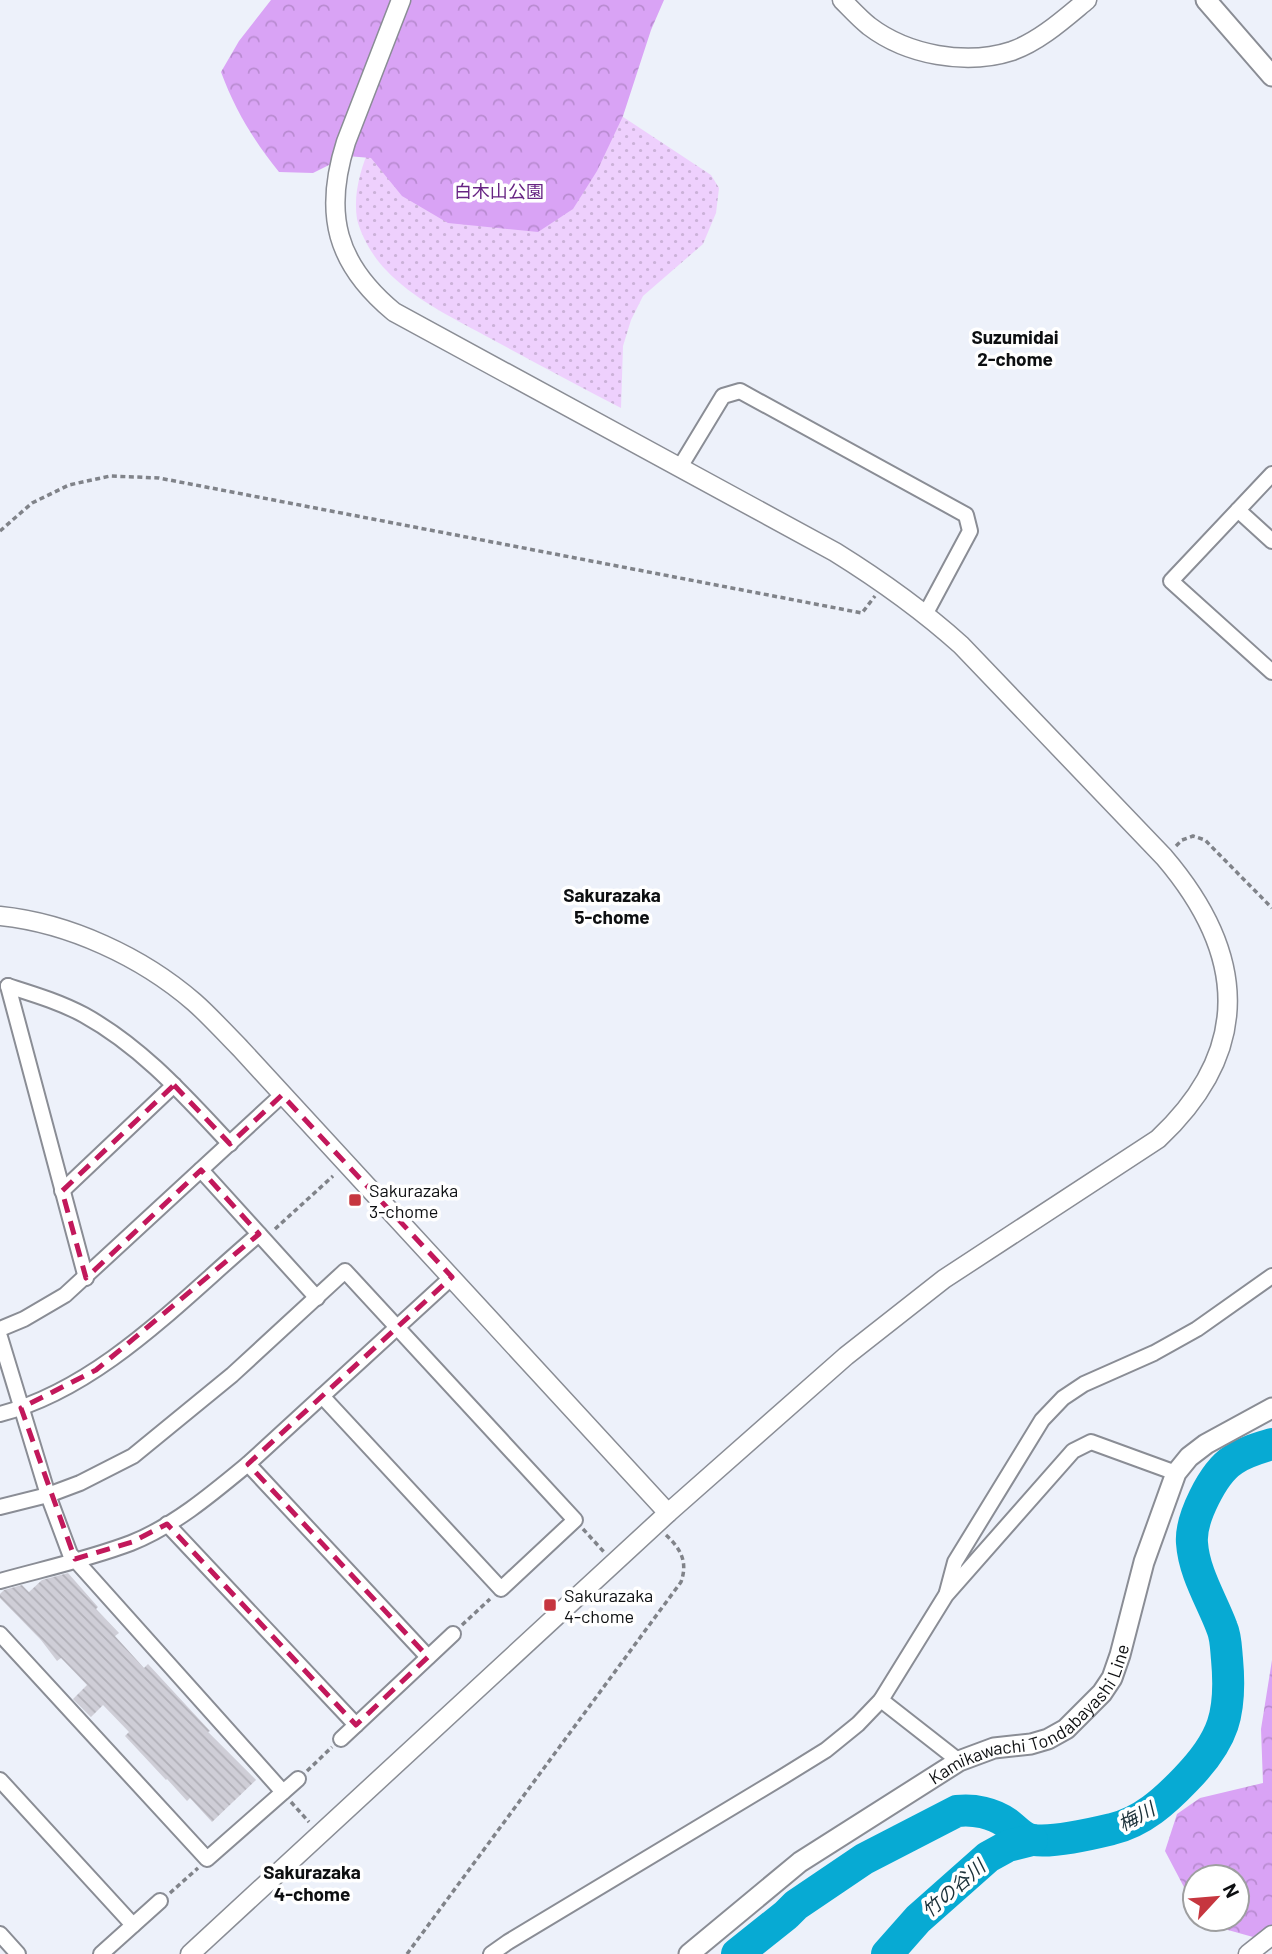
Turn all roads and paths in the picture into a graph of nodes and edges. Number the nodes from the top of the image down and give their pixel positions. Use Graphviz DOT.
graph roads {
  1 [pos="401,0"];
  2 [pos="842,0"];
  3 [pos="1087,0"];
  4 [pos="1206,0"];
  5 [pos="1272,76"];
  6 [pos="680,467"];
  7 [pos="1272,474"];
  8 [pos="1238,510"];
  9 [pos="0,531"];
  10 [pos="1272,541"];
  11 [pos="885,583"];
  12 [pos="926,613"];
  13 [pos="1272,672"];
  14 [pos="1164,857"];
  15 [pos="1272,908"];
  16 [pos="0,916"];
  17 [pos="174,1084"];
  18 [pos="282,1095"];
  19 [pos="229,1144"];
  20 [pos="201,1170"];
  21 [pos="333,1176"];
  22 [pos="62,1191"];
  23 [pos="261,1237"];
  24 [pos="1272,1276"];
  25 [pos="452,1277"];
  26 [pos="86,1278"];
  27 [pos="317,1298"];
  28 [pos="396,1328"];
  29 [pos="0,1329"];
  30 [pos="0,1337"];
  31 [pos="322,1395"];
  32 [pos="21,1408"];
  33 [pos="1272,1408"];
  34 [pos="0,1414"];
  35 [pos="248,1464"];
  36 [pos="1176,1474"];
  37 [pos="48,1495"];
  38 [pos="0,1507"];
  39 [pos="662,1519"];
  40 [pos="575,1520"];
  41 [pos="167,1524"];
  42 [pos="605,1554"];
  43 [pos="75,1559"];
  44 [pos="0,1581"];
  45 [pos="501,1589"];
  46 [pos="946,1595"];
  47 [pos="0,1634"];
  48 [pos="453,1634"];
  49 [pos="428,1657"];
  50 [pos="881,1700"];
  51 [pos="356,1725"];
  52 [pos="341,1739"];
  53 [pos="959,1761"];
  54 [pos="298,1779"];
  55 [pos="0,1780"];
  56 [pos="283,1792"];
  57 [pos="311,1824"];
  58 [pos="207,1859"];
  59 [pos="160,1901"];
  60 [pos="134,1925"];
  61 [pos="0,1934"];
  62 [pos="1272,1935"];
  63 [pos="18,1954"];
  64 [pos="101,1954"];
  65 [pos="190,1954"];
  66 [pos="407,1954"];
  67 [pos="491,1954"];
  68 [pos="689,1954"];
  69 [pos="1248,1954"];
  1 -- 6 [label="street"];
  2 -- 3 [label="street"];
  4 -- 5 [label="main road"];
  6 -- 11 [label="street"];
  6 -- 12 [label="street"];
  7 -- 8 [label="street"];
  8 -- 10 [label="street"];
  8 -- 13 [label="street"];
  9 -- 11 [label="path"];
  11 -- 12 [label="street"];
  12 -- 14 [label="street"];
  14 -- 15 [label="path"];
  14 -- 39 [label="street"];
  16 -- 18 [label="street"];
  17 -- 19 [label="street"];
  17 -- 22 [label="street"];
  17 -- 22 [label="street"];
  18 -- 19 [label="street"];
  18 -- 25 [label="street"];
  19 -- 20 [label="street"];
  20 -- 23 [label="street"];
  20 -- 26 [label="street"];
  21 -- 23 [label="path"];
  22 -- 26 [label="street"];
  23 -- 27 [label="street"];
  23 -- 32 [label="street"];
  24 -- 46 [label="street"];
  25 -- 28 [label="street"];
  25 -- 39 [label="street"];
  26 -- 29 [label="street"];
  27 -- 28 [label="street"];
  27 -- 37 [label="street"];
  28 -- 31 [label="street"];
  28 -- 40 [label="street"];
  30 -- 32 [label="street"];
  31 -- 35 [label="street"];
  31 -- 45 [label="street"];
  32 -- 34 [label="street"];
  32 -- 37 [label="street"];
  33 -- 36 [label="main road, Kamikawachi Tondabayashi Line"];
  35 -- 41 [label="street"];
  35 -- 49 [label="street"];
  36 -- 46 [label="street"];
  36 -- 53 [label="main road, Kamikawachi Tondabayashi Line"];
  37 -- 38 [label="street"];
  37 -- 43 [label="street"];
  39 -- 65 [label="street"];
  39 -- 66 [label="path"];
  40 -- 42 [label="path"];
  40 -- 45 [label="street"];
  41 -- 43 [label="street"];
  41 -- 51 [label="street"];
  43 -- 44 [label="street"];
  43 -- 56 [label="street"];
  45 -- 48 [label="path"];
  46 -- 50 [label="street"];
  47 -- 58 [label="street"];
  48 -- 49 [label="street"];
  49 -- 51 [label="street"];
  50 -- 53 [label="street"];
  50 -- 67 [label="street"];
  51 -- 52 [label="street"];
  52 -- 54 [label="path"];
  53 -- 68 [label="main road, Kamikawachi Tondabayashi Line"];
  54 -- 56 [label="street"];
  55 -- 60 [label="street"];
  56 -- 57 [label="path"];
  56 -- 58 [label="street"];
  58 -- 59 [label="path"];
  59 -- 60 [label="street"];
  60 -- 64 [label="street"];
  61 -- 63 [label="street"];
  62 -- 69 [label="street"];
}
